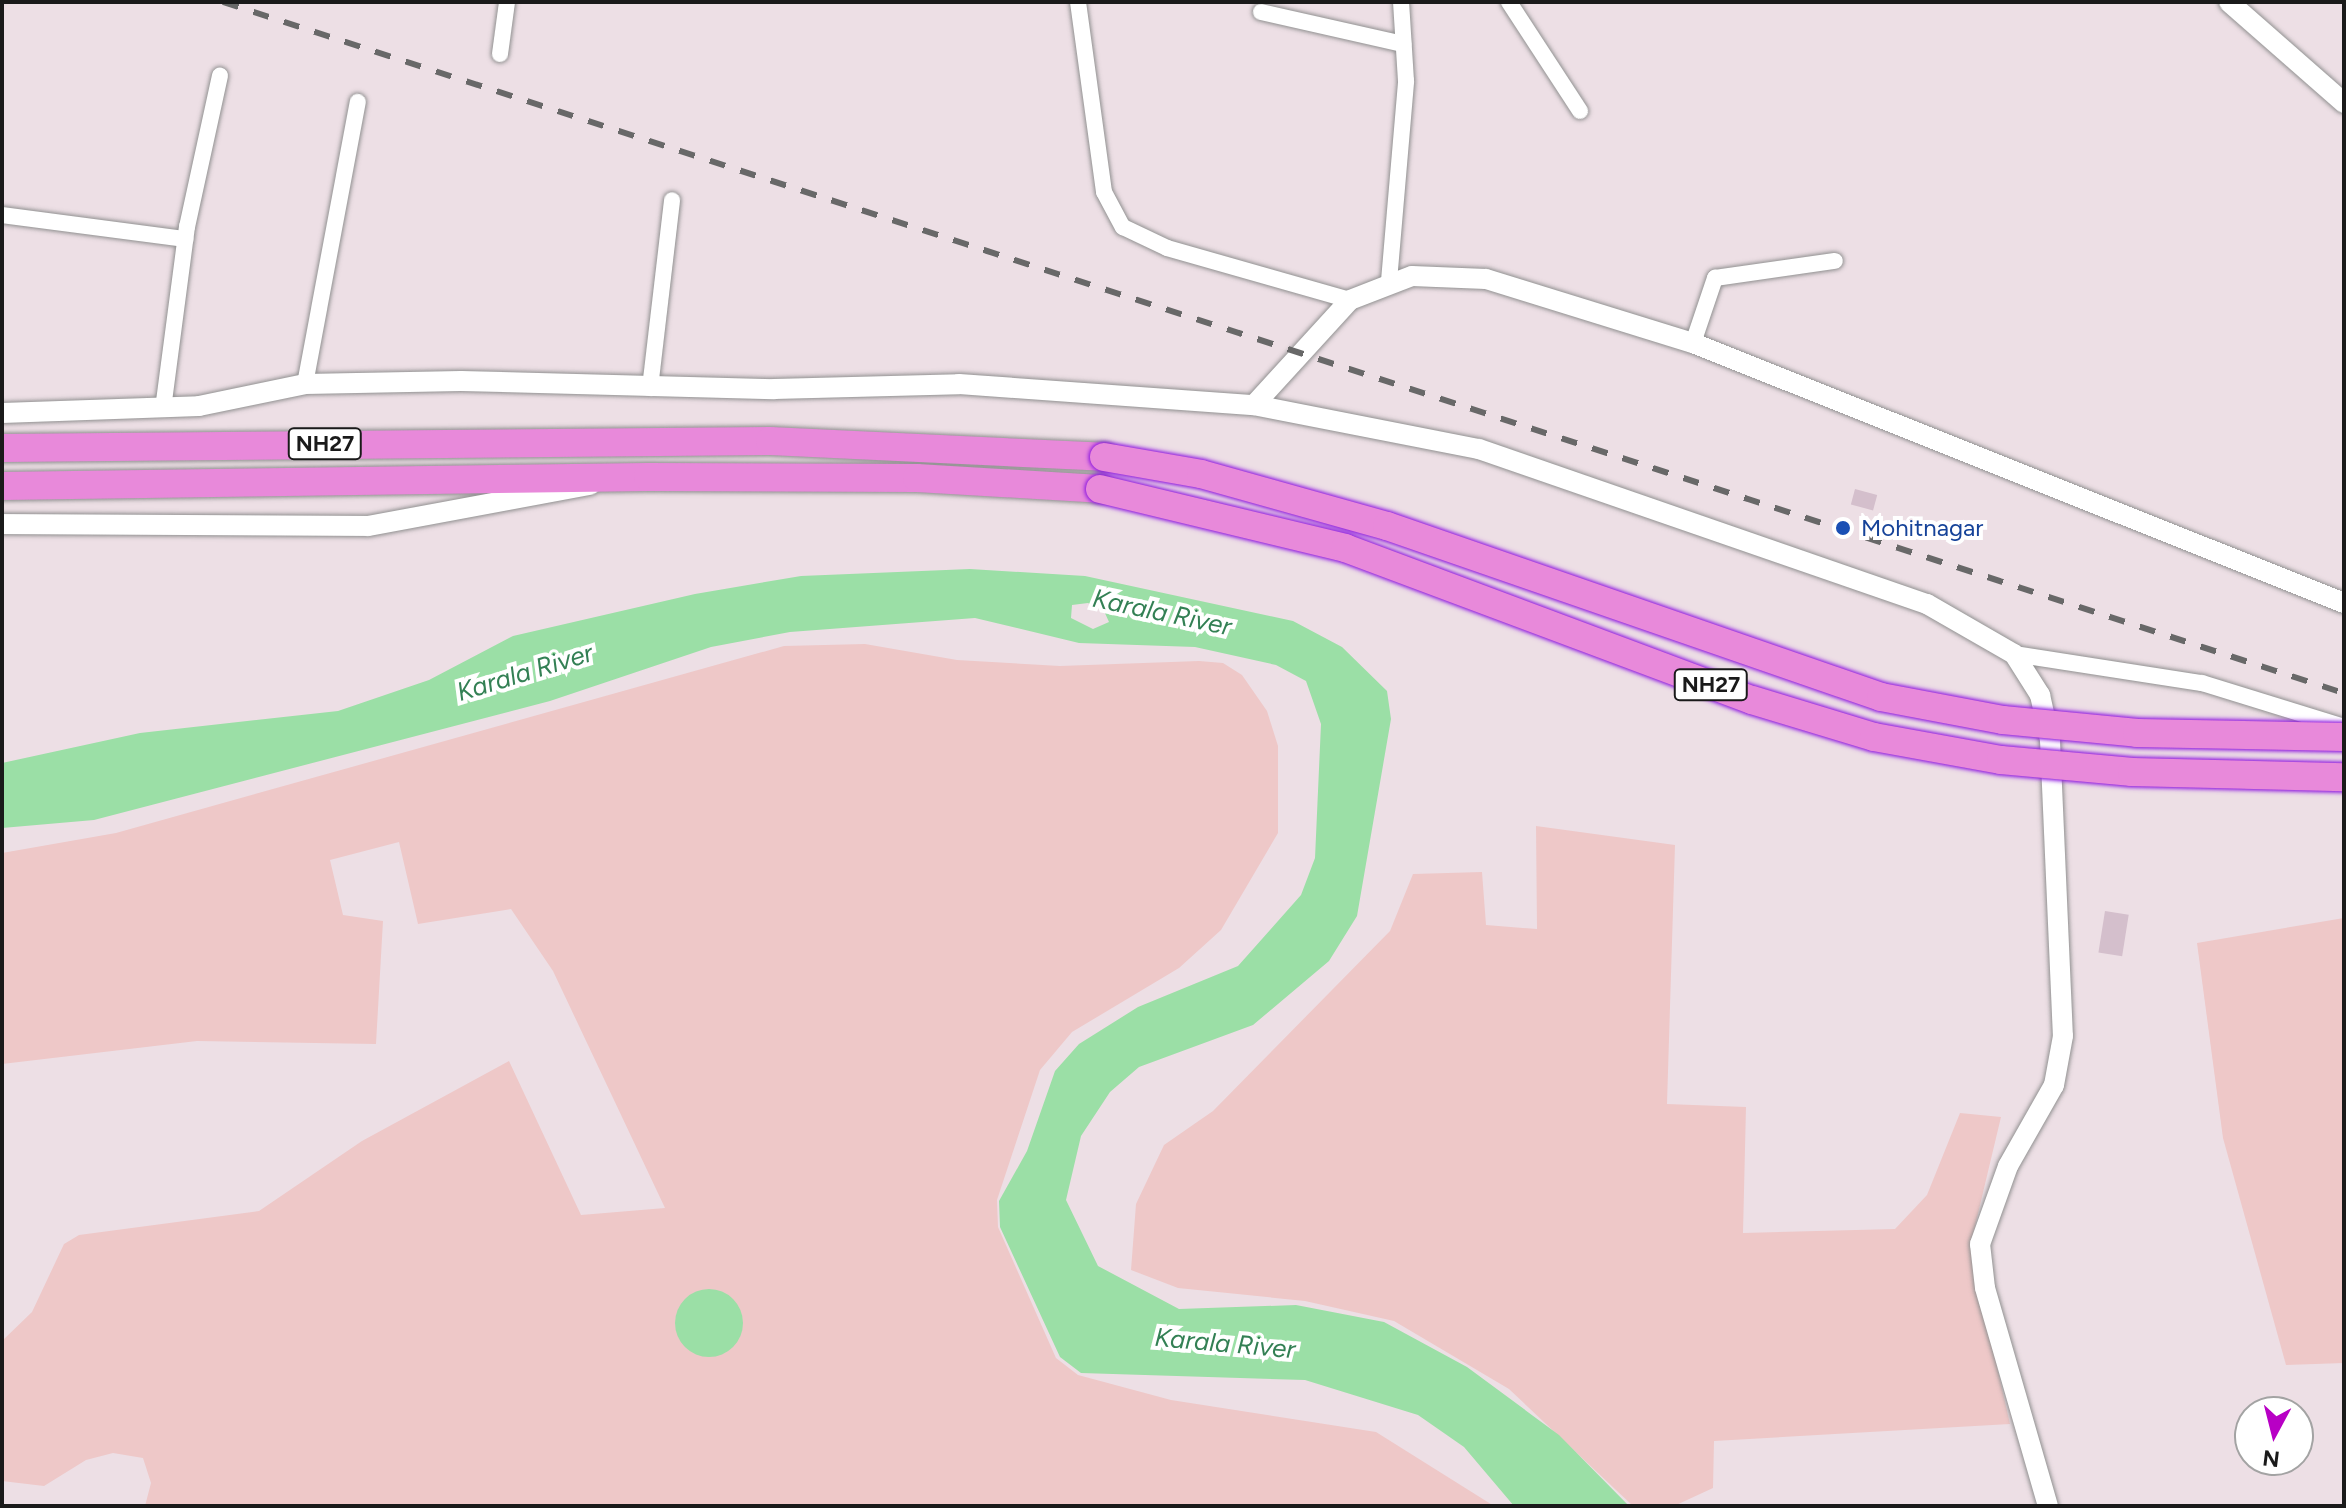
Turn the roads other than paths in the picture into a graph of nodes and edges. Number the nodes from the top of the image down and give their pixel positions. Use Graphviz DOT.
graph roads {
  1 [pos="507,2"];
  2 [pos="1078,2"];
  3 [pos="1401,2"];
  4 [pos="1509,2"];
  5 [pos="2229,2"];
  6 [pos="1261,12"];
  7 [pos="1403,44"];
  8 [pos="500,54"];
  9 [pos="220,76"];
  10 [pos="358,102"];
  11 [pos="2344,103"];
  12 [pos="1580,111"];
  13 [pos="672,200"];
  14 [pos="2,215"];
  15 [pos="185,239"];
  16 [pos="1835,261"];
  17 [pos="1389,281"];
  18 [pos="1350,300"];
  19 [pos="1693,343"];
  20 [pos="305,384"];
  21 [pos="650,388"];
  22 [pos="1254,405"];
  23 [pos="163,409"];
  24 [pos="2,413"];
  25 [pos="2,448"];
  26 [pos="613,479"];
  27 [pos="2,486"];
  28 [pos="2,524"];
  29 [pos="2344,603"];
  30 [pos="2014,654"];
  31 [pos="2344,727"];
  32 [pos="2344,737"];
  33 [pos="2344,777"];
  34 [pos="2048,1506"];
  1 -- 8 [label="street"];
  2 -- 18 [label="street"];
  3 -- 7 [label="street"];
  4 -- 12 [label="street"];
  5 -- 11 [label="street"];
  6 -- 7 [label="street"];
  7 -- 17 [label="street"];
  9 -- 15 [label="street"];
  10 -- 20 [label="street"];
  13 -- 21 [label="street"];
  14 -- 15 [label="street"];
  15 -- 23 [label="street"];
  16 -- 19 [label="street"];
  17 -- 18 [label="street"];
  17 -- 19 [label="street"];
  18 -- 22 [label="street"];
  19 -- 29 [label="street"];
  20 -- 21 [label="street"];
  20 -- 23 [label="street"];
  21 -- 22 [label="street"];
  22 -- 30 [label="street"];
  23 -- 24 [label="street"];
  25 -- 32 [label="highway, NH27, bridge"];
  26 -- 27 [label="highway, NH27"];
  26 -- 28 [label="street"];
  26 -- 33 [label="highway, NH27, bridge"];
  30 -- 31 [label="street"];
  30 -- 34 [label="street"];
}
